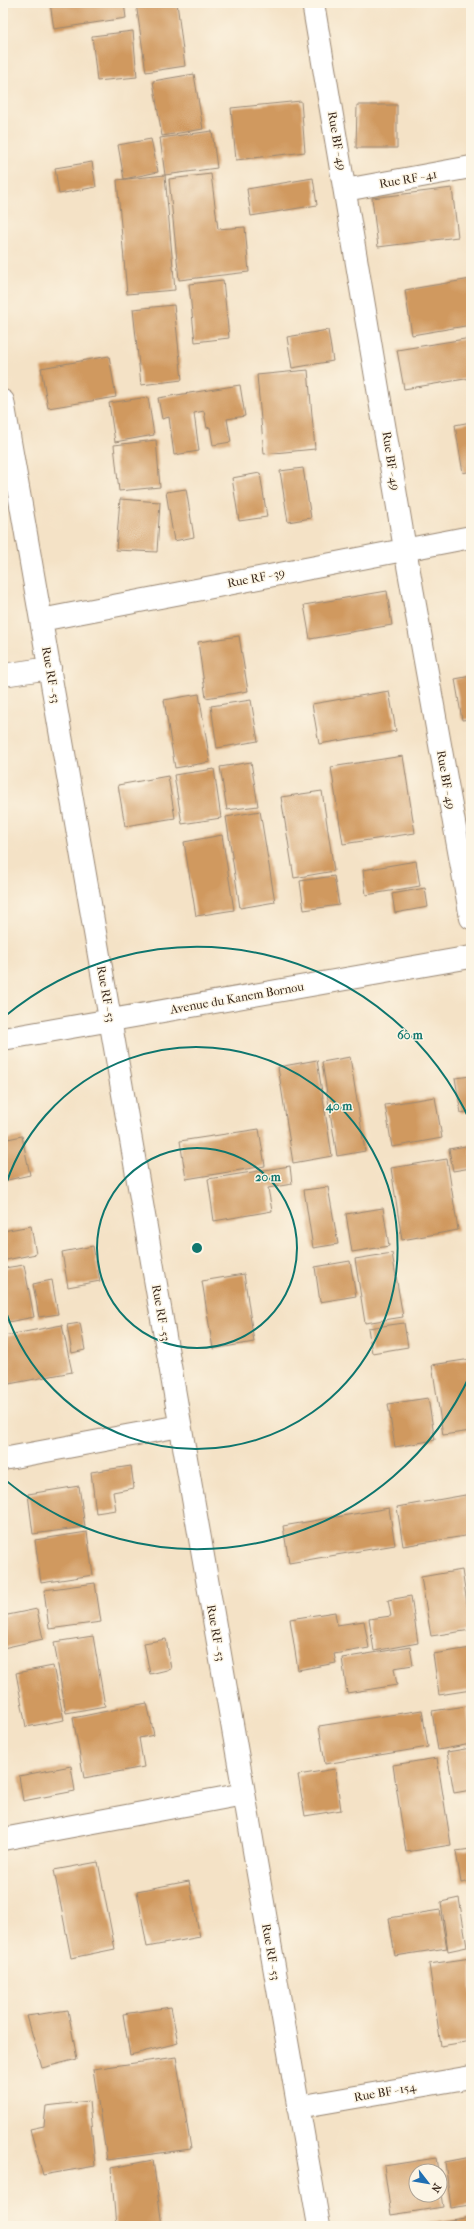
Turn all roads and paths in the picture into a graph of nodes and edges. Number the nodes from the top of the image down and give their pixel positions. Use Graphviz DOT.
graph roads {
  1 [pos="313,3"];
  2 [pos="471,168"];
  3 [pos="345,190"];
  4 [pos="4,412"];
  5 [pos="471,537"];
  6 [pos="405,549"];
  7 [pos="41,620"];
  8 [pos="50,668"];
  9 [pos="3,674"];
  10 [pos="471,918"];
  11 [pos="471,956"];
  12 [pos="110,1020"];
  13 [pos="3,1039"];
  14 [pos="180,1426"];
  15 [pos="3,1459"];
  16 [pos="244,1794"];
  17 [pos="3,1838"];
  18 [pos="471,2077"];
  19 [pos="298,2107"];
  20 [pos="319,2226"];
  1 -- 3 [label="street, Rue BF - 49"];
  2 -- 3 [label="street, Rue RF - 41"];
  3 -- 6 [label="street, Rue BF - 49"];
  4 -- 7 [label="street, Rue RF - 53"];
  5 -- 6 [label="street, Rue RF - 39"];
  6 -- 7 [label="street, Rue RF - 39"];
  6 -- 10 [label="street, Rue BF - 49"];
  7 -- 8 [label="street, Rue RF - 53"];
  8 -- 9 [label="street"];
  8 -- 12 [label="street, Rue RF - 53"];
  11 -- 12 [label="street, Avenue du Kanem Bornou"];
  12 -- 13 [label="street, Avenue du Kanem Bornou"];
  12 -- 14 [label="street, Rue RF - 53"];
  14 -- 15 [label="street"];
  14 -- 16 [label="street, Rue RF - 53"];
  16 -- 17 [label="street"];
  16 -- 19 [label="street, Rue RF - 53"];
  18 -- 19 [label="street, Rue BF - 154"];
  19 -- 20 [label="street, Rue RF - 53"];
}
